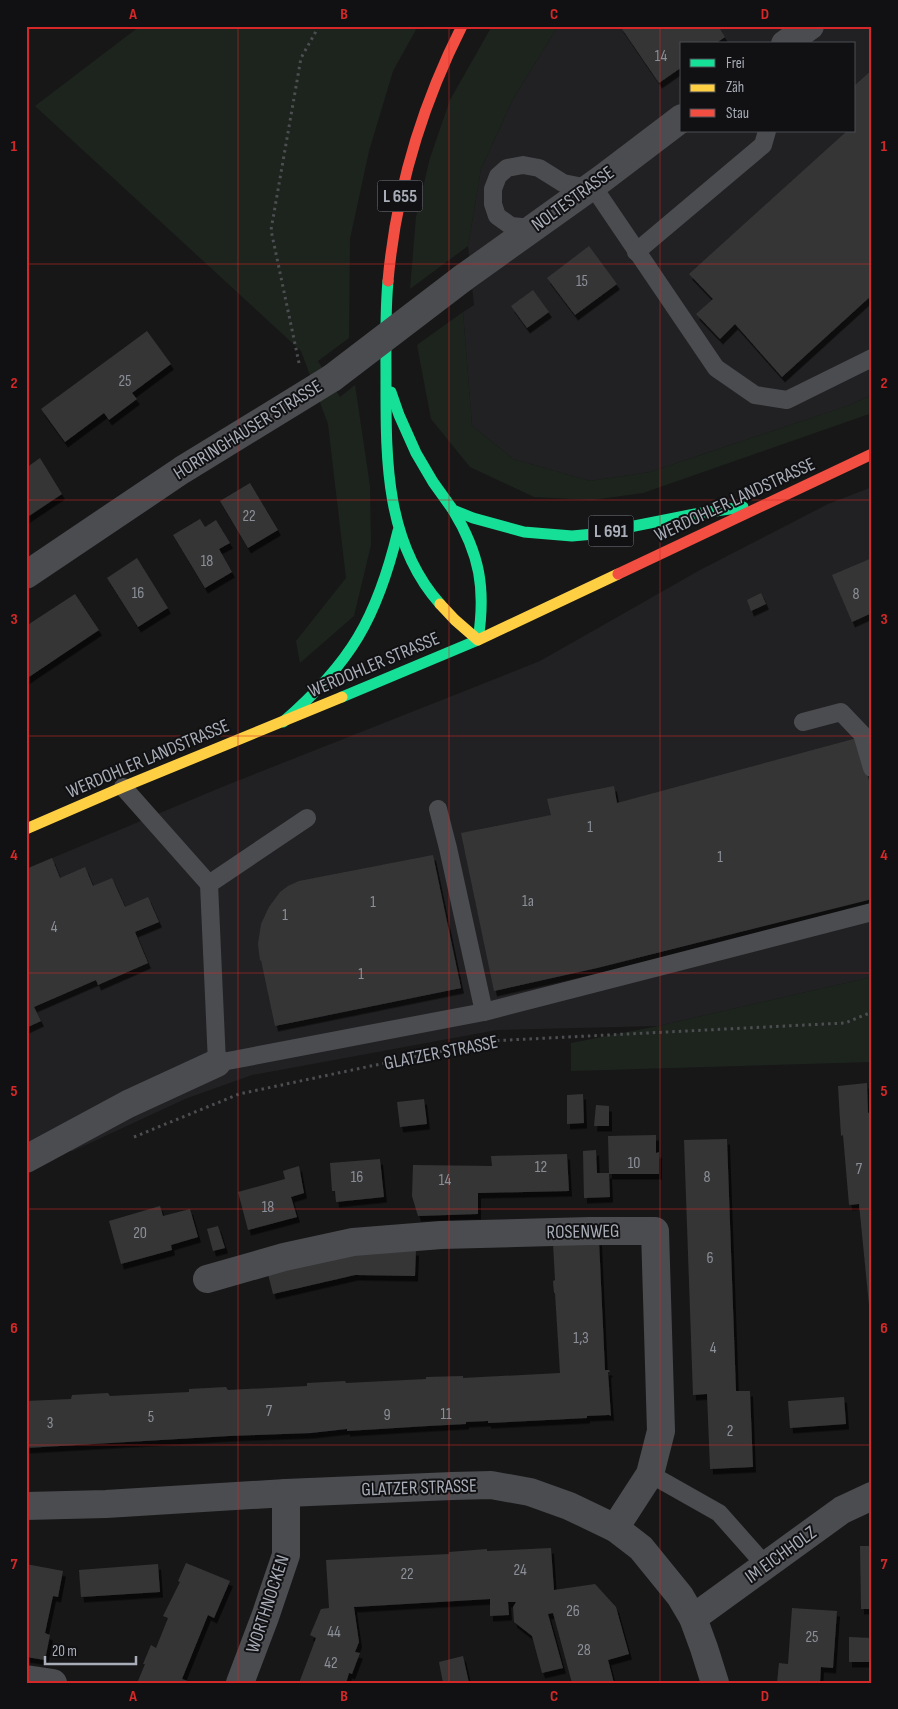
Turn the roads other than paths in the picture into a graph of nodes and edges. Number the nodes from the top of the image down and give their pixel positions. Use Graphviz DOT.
graph roads {
  1 [pos="462,26"];
  2 [pos="810,26"];
  3 [pos="788,42"];
  4 [pos="680,120"];
  5 [pos="767,132"];
  6 [pos="590,187"];
  7 [pos="532,228"];
  8 [pos="636,252"];
  9 [pos="463,278"];
  10 [pos="872,358"];
  11 [pos="386,376"];
  12 [pos="872,454"];
  13 [pos="770,504"];
  14 [pos="453,510"];
  15 [pos="398,531"];
  16 [pos="26,575"];
  17 [pos="478,640"];
  18 [pos="283,722"];
  19 [pos="803,722"];
  20 [pos="872,768"];
  21 [pos="123,787"];
  22 [pos="438,809"];
  23 [pos="306,818"];
  24 [pos="26,829"];
  25 [pos="209,884"];
  26 [pos="872,912"];
  27 [pos="484,1012"];
  28 [pos="217,1063"];
  29 [pos="26,1160"];
  30 [pos="207,1279"];
  31 [pos="650,1474"];
  32 [pos="286,1493"];
  33 [pos="872,1496"];
  34 [pos="26,1506"];
  35 [pos="615,1528"];
  36 [pos="766,1566"];
  37 [pos="693,1618"];
  38 [pos="26,1679"];
  39 [pos="53,1683"];
  40 [pos="240,1683"];
  41 [pos="715,1683"];
  1 -- 11 [label="main road, L 655"];
  2 -- 3 [label="street"];
  4 -- 6 [label="street, NOLTESTRASSE"];
  5 -- 8 [label="lane"];
  6 -- 7 [label="street, NOLTESTRASSE"];
  6 -- 7 [label="lane"];
  6 -- 8 [label="lane"];
  7 -- 9 [label="street, NOLTESTRASSE"];
  8 -- 10 [label="lane"];
  9 -- 16 [label="street, HORRINGHAUSER STRASSE, bridge"];
  11 -- 14 [label="main road"];
  11 -- 15 [label="main road, L 691"];
  12 -- 13 [label="main road, WERDOHLER LANDSTRASSE / L 691"];
  13 -- 14 [label="main road, L 691"];
  13 -- 17 [label="main road, WERDOHLER LANDSTRASSE / L 691"];
  14 -- 17 [label="main road"];
  15 -- 17 [label="main road, L 691"];
  15 -- 18 [label="main road, L 691"];
  17 -- 18 [label="main road, WERDOHLER STRASSE / L 691"];
  18 -- 21 [label="main road, WERDOHLER LANDSTRASSE / L 691"];
  19 -- 20 [label="lane"];
  21 -- 24 [label="main road, WERDOHLER LANDSTRASSE / L 691"];
  21 -- 25 [label="lane"];
  22 -- 27 [label="lane, GLATZER STRASSE"];
  23 -- 25 [label="lane"];
  25 -- 28 [label="lane"];
  26 -- 27 [label="lane"];
  27 -- 28 [label="lane, GLATZER STRASSE"];
  28 -- 29 [label="street, GLATZER STRASSE"];
  30 -- 31 [label="street, ROSENWEG"];
  31 -- 35 [label="street, ROSENWEG"];
  31 -- 36 [label="lane"];
  32 -- 34 [label="street, GLATZER STRASSE"];
  32 -- 35 [label="street, GLATZER STRASSE"];
  32 -- 40 [label="street, WORTHNOCKEN"];
  33 -- 36 [label="street, IM EICHHOLZ"];
  35 -- 37 [label="street, GLATZER STRASSE"];
  36 -- 37 [label="street, IM EICHHOLZ"];
  37 -- 41 [label="street, GLATZER STRASSE"];
  38 -- 39 [label="street"];
}
